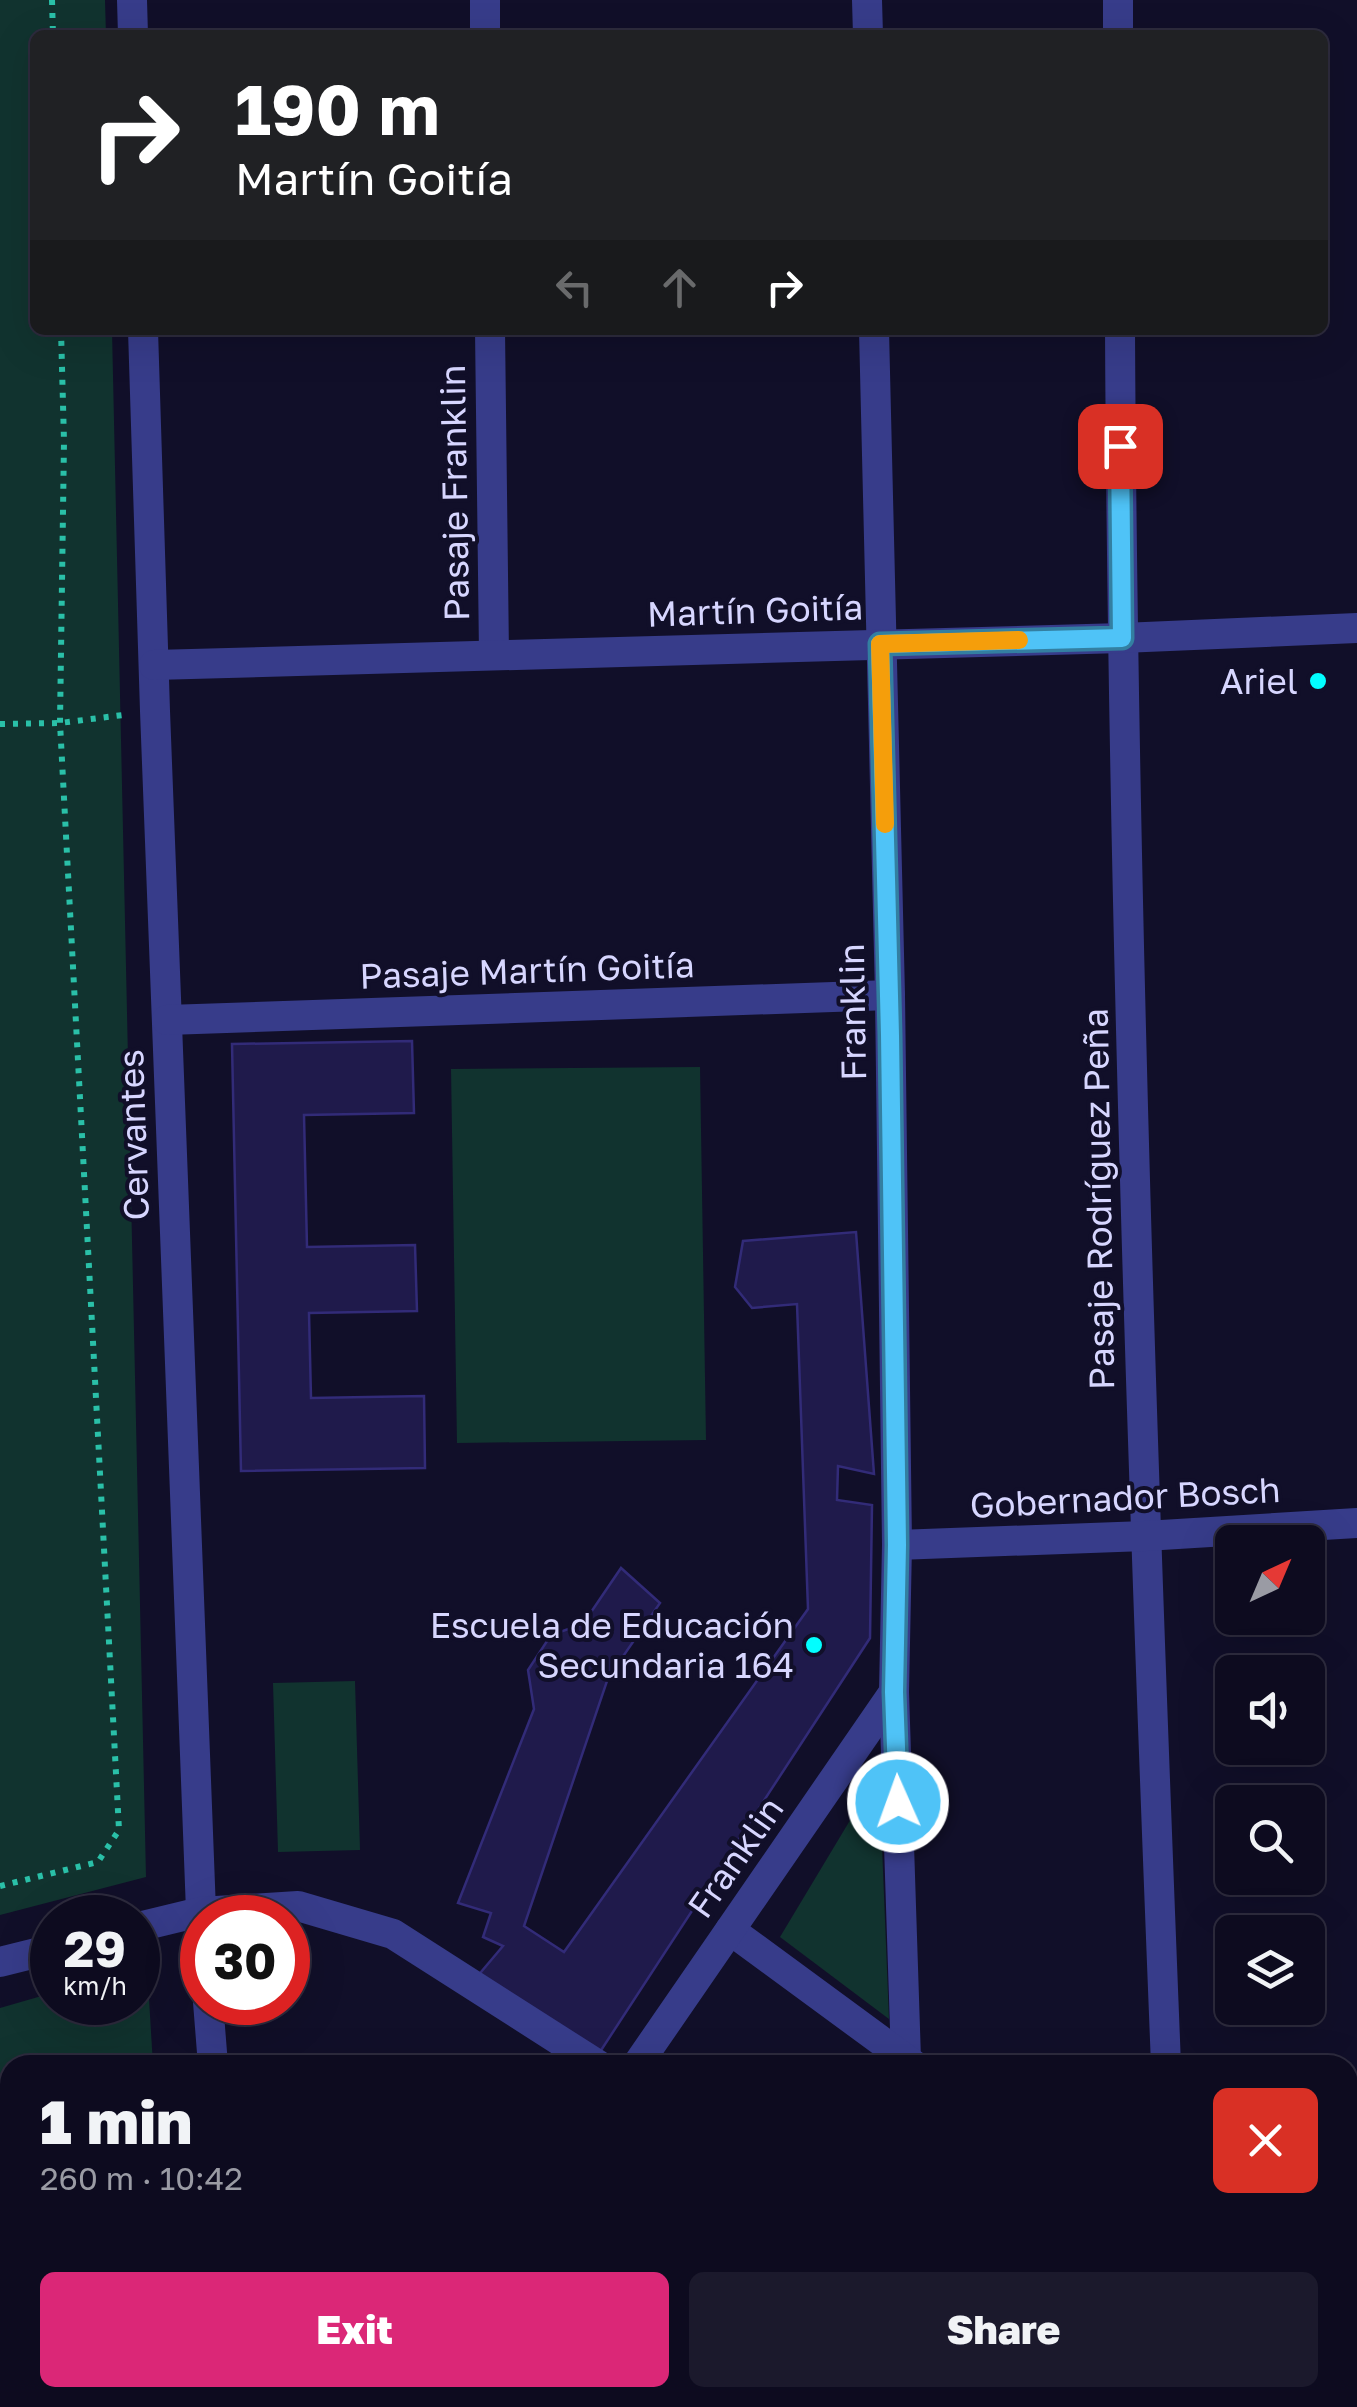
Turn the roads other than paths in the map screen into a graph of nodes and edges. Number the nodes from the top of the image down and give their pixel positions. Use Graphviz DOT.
graph roads {
  1 [pos="132,0"];
  2 [pos="485,0"];
  3 [pos="867,0"];
  4 [pos="1118,0"];
  5 [pos="133,30"];
  6 [pos="485,30"];
  7 [pos="868,30"];
  8 [pos="1118,30"];
  9 [pos="143,335"];
  10 [pos="490,335"];
  11 [pos="874,335"];
  12 [pos="1120,335"];
  13 [pos="1357,628"];
  14 [pos="1122,638"];
  15 [pos="880,644"];
  16 [pos="494,656"];
  17 [pos="154,665"];
  18 [pos="890,996"];
  19 [pos="166,1020"];
  20 [pos="1357,1524"];
  21 [pos="1145,1536"];
  22 [pos="897,1545"];
  23 [pos="894,1692"];
  24 [pos="200,1895"];
  25 [pos="310,1910"];
  26 [pos="730,1930"];
  27 [pos="30,1954"];
  28 [pos="0,1962"];
  29 [pos="210,2025"];
  30 [pos="213,2055"];
  31 [pos="582,2055"];
  32 [pos="644,2055"];
  33 [pos="900,2055"];
  34 [pos="910,2055"];
  35 [pos="1166,2055"];
  1 -- 5 [label="street"];
  2 -- 6 [label="street"];
  3 -- 7 [label="street"];
  4 -- 8 [label="street"];
  9 -- 17 [label="street, Cervantes"];
  10 -- 16 [label="street, Pasaje Franklin"];
  11 -- 15 [label="street, Franklin"];
  12 -- 14 [label="street, Pasaje Rodríguez Peña"];
  13 -- 14 [label="street, Martín Goitía"];
  14 -- 15 [label="street, Martín Goitía"];
  14 -- 21 [label="street, Pasaje Rodríguez Peña"];
  15 -- 16 [label="street, Martín Goitía"];
  15 -- 18 [label="street, Franklin"];
  16 -- 17 [label="street, Martín Goitía"];
  17 -- 19 [label="street, Cervantes"];
  18 -- 19 [label="street, Pasaje Martín Goitía"];
  18 -- 22 [label="street, Franklin"];
  19 -- 24 [label="street, Cervantes"];
  20 -- 21 [label="street, Gobernador Bosch"];
  21 -- 22 [label="street, Gobernador Bosch"];
  21 -- 35 [label="street, Pasaje Rodríguez Peña"];
  22 -- 23 [label="street, Franklin"];
  23 -- 26 [label="street, Franklin"];
  23 -- 34 [label="street, Franklin"];
  25 -- 31 [label="street"];
  26 -- 32 [label="street, Franklin"];
  26 -- 33 [label="street"];
  27 -- 28 [label="street"];
  29 -- 30 [label="street"];
}
